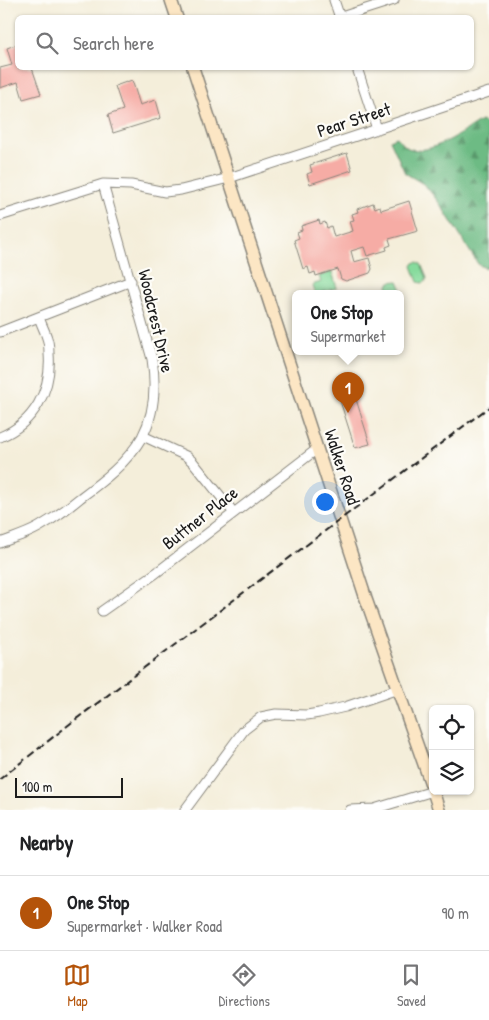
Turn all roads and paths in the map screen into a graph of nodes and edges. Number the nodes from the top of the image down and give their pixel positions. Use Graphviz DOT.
graph roads {
  1 [pos="171,0"];
  2 [pos="334,0"];
  3 [pos="394,0"];
  4 [pos="176,15"];
  5 [pos="338,15"];
  6 [pos="345,15"];
  7 [pos="194,70"];
  8 [pos="358,70"];
  9 [pos="489,92"];
  10 [pos="377,129"];
  11 [pos="230,178"];
  12 [pos="103,184"];
  13 [pos="0,216"];
  14 [pos="131,281"];
  15 [pos="38,317"];
  16 [pos="0,332"];
  17 [pos="143,436"];
  18 [pos="0,437"];
  19 [pos="317,449"];
  20 [pos="234,513"];
  21 [pos="0,543"];
  22 [pos="102,611"];
  23 [pos="398,689"];
  24 [pos="429,779"];
  25 [pos="429,792"];
  26 [pos="434,795"];
  27 [pos="185,810"];
  28 [pos="350,810"];
  29 [pos="440,810"];
  1 -- 4 [label="street"];
  2 -- 5 [label="street"];
  3 -- 6 [label="street"];
  7 -- 11 [label="street, Walker Road"];
  8 -- 10 [label="street"];
  9 -- 10 [label="street, Pear Street"];
  10 -- 11 [label="street, Pear Street"];
  11 -- 12 [label="street, Pear Street"];
  11 -- 19 [label="street, Walker Road"];
  12 -- 13 [label="street, Pear Street"];
  12 -- 14 [label="street, Woodcrest Drive"];
  14 -- 15 [label="street"];
  14 -- 17 [label="street, Woodcrest Drive"];
  15 -- 16 [label="street"];
  15 -- 18 [label="street"];
  17 -- 20 [label="street"];
  17 -- 21 [label="street, Woodcrest Drive"];
  19 -- 20 [label="street, Buttner Place"];
  19 -- 23 [label="street, Walker Road"];
  20 -- 22 [label="street, Buttner Place"];
  23 -- 24 [label="street, Walker Road"];
  23 -- 27 [label="street"];
  25 -- 28 [label="street"];
  26 -- 29 [label="street, Walker Road"];
}
